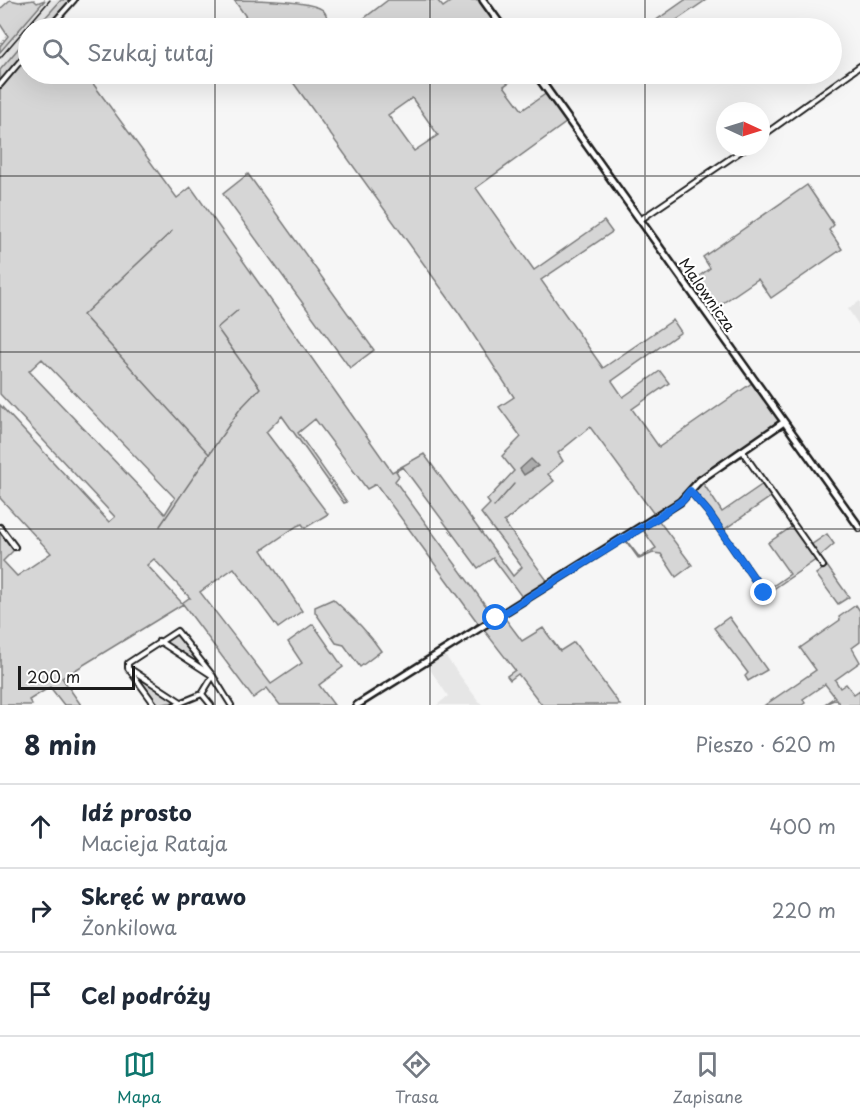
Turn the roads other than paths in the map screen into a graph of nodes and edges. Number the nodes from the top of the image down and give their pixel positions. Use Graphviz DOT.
graph roads {
  1 [pos="74,0"];
  2 [pos="483,0"];
  3 [pos="58,18"];
  4 [pos="496,18"];
  5 [pos="18,64"];
  6 [pos="860,66"];
  7 [pos="842,79"];
  8 [pos="543,84"];
  9 [pos="835,84"];
  10 [pos="0,85"];
  11 [pos="770,131"];
  12 [pos="734,156"];
  13 [pos="640,220"];
  14 [pos="784,422"];
  15 [pos="742,451"];
  16 [pos="690,491"];
  17 [pos="0,527"];
  18 [pos="860,528"];
  19 [pos="15,547"];
  20 [pos="824,566"];
  21 [pos="764,593"];
  22 [pos="159,641"];
  23 [pos="128,668"];
  24 [pos="213,676"];
  25 [pos="202,694"];
  26 [pos="182,702"];
  27 [pos="155,705"];
  28 [pos="175,705"];
  29 [pos="211,705"];
  30 [pos="231,705"];
  31 [pos="357,705"];
  1 -- 3 [label="street"];
  2 -- 4 [label="street"];
  5 -- 10 [label="street"];
  6 -- 7 [label="street"];
  8 -- 13 [label="street, Malownicza"];
  9 -- 11 [label="street"];
  12 -- 13 [label="street"];
  13 -- 14 [label="street, Malownicza"];
  14 -- 15 [label="street"];
  14 -- 18 [label="street, Malownicza"];
  15 -- 16 [label="street"];
  15 -- 20 [label="street"];
  16 -- 21 [label="street"];
  16 -- 31 [label="street"];
  17 -- 19 [label="street"];
  22 -- 23 [label="street"];
  22 -- 24 [label="street"];
  22 -- 24 [label="street"];
  23 -- 26 [label="street"];
  23 -- 27 [label="street"];
  24 -- 25 [label="street"];
  24 -- 30 [label="street"];
  25 -- 26 [label="street"];
  25 -- 29 [label="street"];
  26 -- 28 [label="street"];
}
